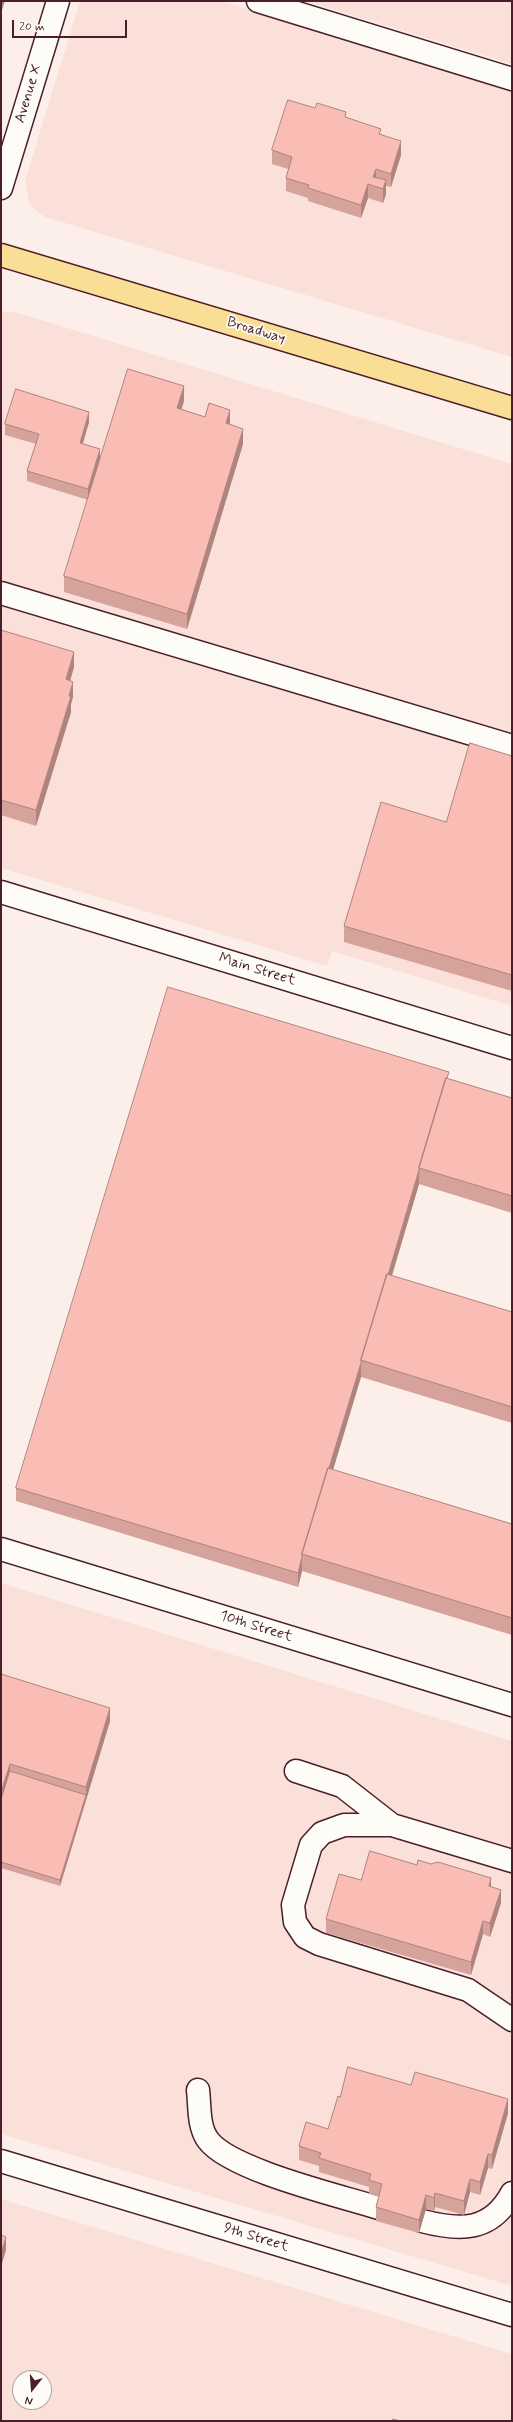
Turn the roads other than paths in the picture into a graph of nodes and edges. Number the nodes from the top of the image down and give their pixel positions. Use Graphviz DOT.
graph roads {
  1 [pos="58,1"];
  2 [pos="258,1"];
  3 [pos="512,79"];
  4 [pos="1,188"];
  5 [pos="1,255"];
  6 [pos="512,408"];
  7 [pos="1,593"];
  8 [pos="512,746"];
  9 [pos="1,892"];
  10 [pos="512,1048"];
  11 [pos="1,1549"];
  12 [pos="512,1705"];
  13 [pos="296,1771"];
  14 [pos="392,1825"];
  15 [pos="512,1861"];
  16 [pos="512,2020"];
  17 [pos="198,2090"];
  18 [pos="1,2161"];
  19 [pos="512,2193"];
  20 [pos="379,2208"];
  21 [pos="422,2221"];
  22 [pos="512,2315"];
  1 -- 4 [label="street, Avenue X"];
  2 -- 3 [label="street"];
  5 -- 6 [label="main road, Broadway"];
  7 -- 8 [label="street"];
  9 -- 10 [label="street, Main Street"];
  11 -- 12 [label="street, 10th Street"];
  13 -- 14 [label="street"];
  14 -- 15 [label="street"];
  14 -- 16 [label="street"];
  17 -- 20 [label="street"];
  18 -- 22 [label="street, 9th Street"];
  19 -- 21 [label="street"];
}
